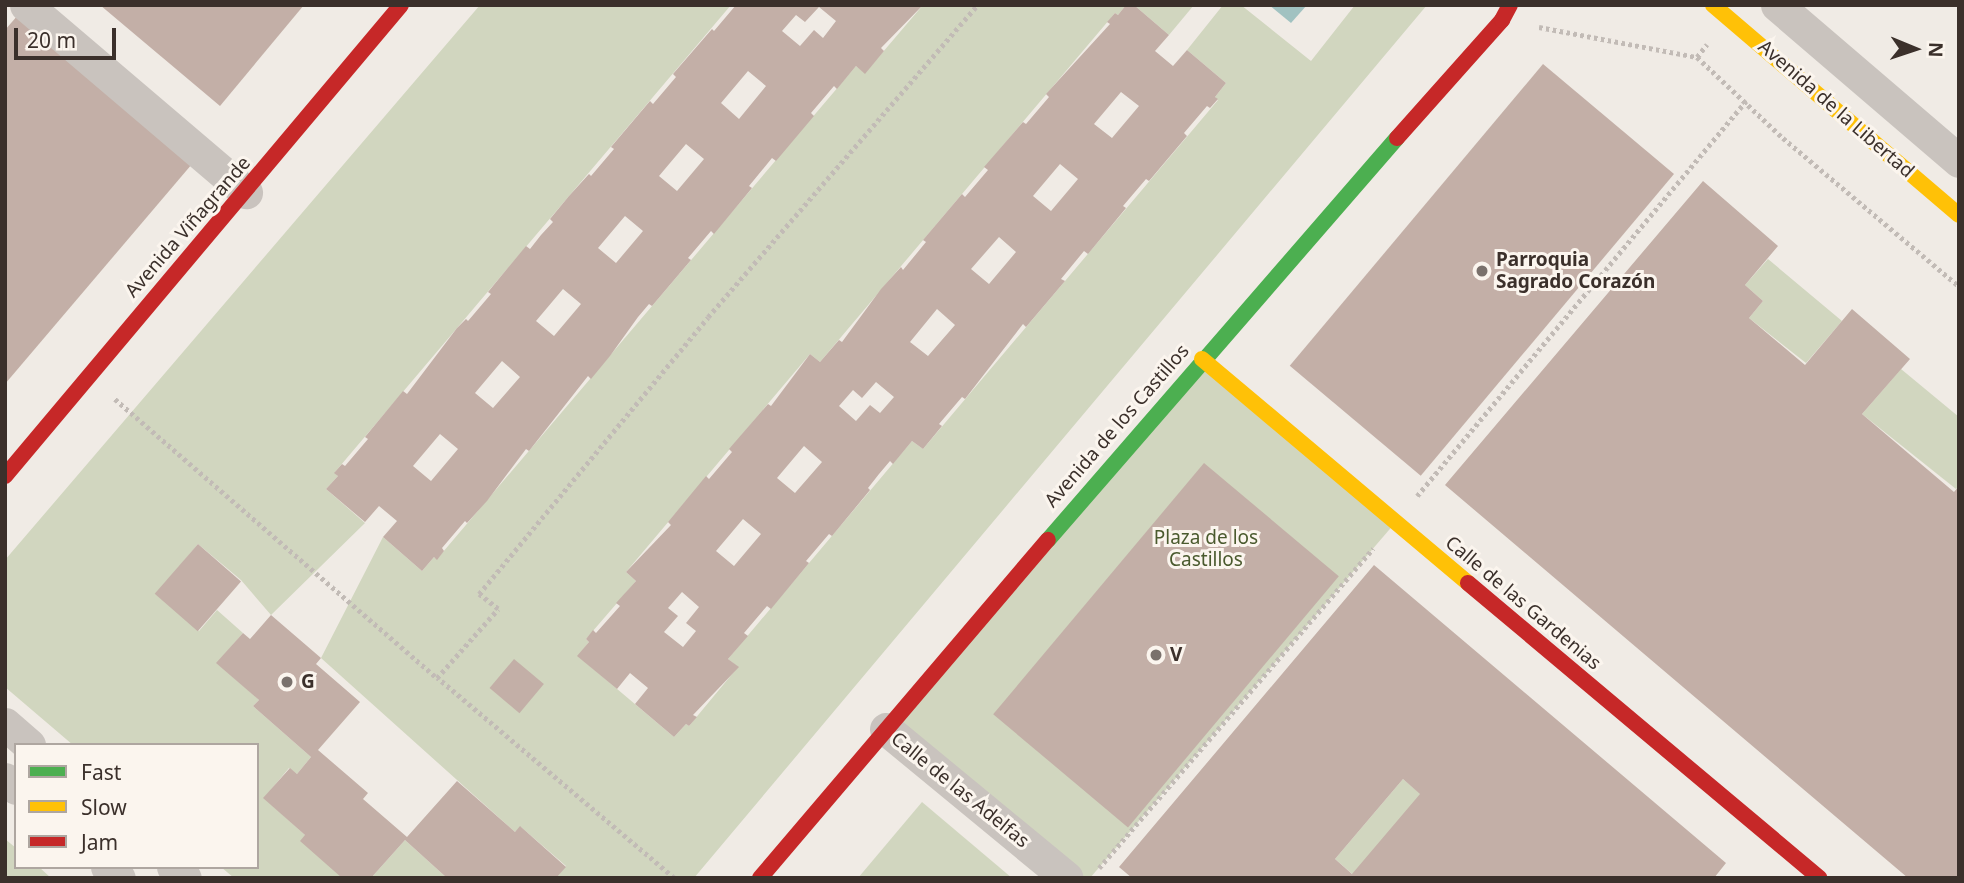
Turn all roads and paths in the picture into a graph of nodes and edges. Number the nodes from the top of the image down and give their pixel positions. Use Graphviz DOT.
graph roads {
  1 [pos="26,5"];
  2 [pos="401,5"];
  3 [pos="977,5"];
  4 [pos="1510,5"];
  5 [pos="1713,5"];
  6 [pos="1777,5"];
  7 [pos="1502,20"];
  8 [pos="1959,161"];
  9 [pos="246,192"];
  10 [pos="1959,215"];
  11 [pos="1959,286"];
  12 [pos="1202,359"];
  13 [pos="88,377"];
  14 [pos="5,476"];
  15 [pos="437,678"];
  16 [pos="5,724"];
  17 [pos="886,729"];
  18 [pos="27,743"];
  19 [pos="674,878"];
  20 [pos="760,878"];
  21 [pos="1067,878"];
  22 [pos="1819,878"];
  1 -- 9 [label="street"];
  2 -- 9 [label="street, Avenida Viñagrande"];
  3 -- 15 [label="path"];
  4 -- 7 [label="street, Avenida de los Castillos"];
  5 -- 10 [label="street, Avenida de la Libertad"];
  6 -- 8 [label="street, Avenida de la Libertad"];
  7 -- 11 [label="path"];
  7 -- 12 [label="street, Avenida de los Castillos"];
  9 -- 13 [label="street, Avenida Viñagrande"];
  12 -- 17 [label="street, Avenida de los Castillos"];
  12 -- 22 [label="street, Calle de las Gardenias"];
  13 -- 14 [label="street, Avenida Viñagrande"];
  13 -- 15 [label="path"];
  15 -- 19 [label="path"];
  16 -- 18 [label="street"];
  17 -- 20 [label="street, Avenida de los Castillos"];
  17 -- 21 [label="street, Calle de las Adelfas"];
}
